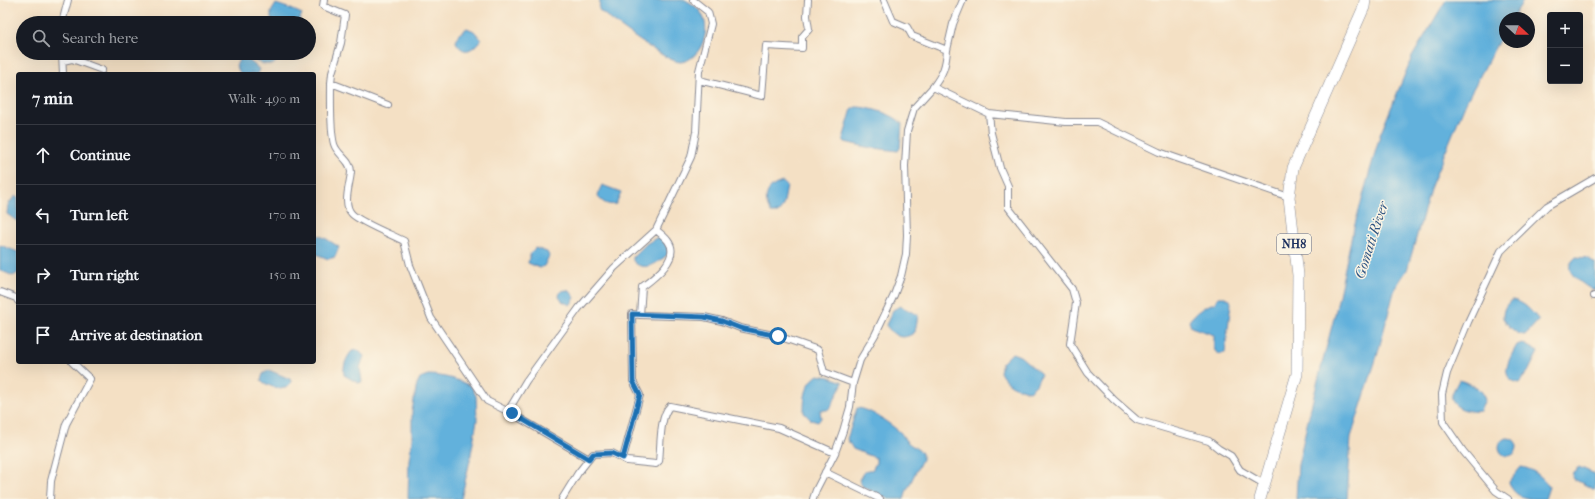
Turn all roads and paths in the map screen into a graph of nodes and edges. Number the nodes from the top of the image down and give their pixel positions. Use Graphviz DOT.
graph roads {
  1 [pos="68,0"];
  2 [pos="324,0"];
  3 [pos="693,0"];
  4 [pos="808,0"];
  5 [pos="884,0"];
  6 [pos="963,0"];
  7 [pos="1365,0"];
  8 [pos="64,16"];
  9 [pos="947,50"];
  10 [pos="68,60"];
  11 [pos="75,60"];
  12 [pos="63,61"];
  13 [pos="102,70"];
  14 [pos="63,72"];
  15 [pos="699,80"];
  16 [pos="331,83"];
  17 [pos="933,87"];
  18 [pos="388,105"];
  19 [pos="989,114"];
  20 [pos="1595,178"];
  21 [pos="1289,197"];
  22 [pos="656,230"];
  23 [pos="0,292"];
  24 [pos="16,298"];
  25 [pos="640,315"];
  26 [pos="74,364"];
  27 [pos="853,383"];
  28 [pos="516,416"];
  29 [pos="835,453"];
  30 [pos="623,458"];
  31 [pos="589,459"];
  32 [pos="825,472"];
  33 [pos="1264,484"];
  34 [pos="50,499"];
  35 [pos="562,499"];
  36 [pos="813,499"];
  37 [pos="880,499"];
  38 [pos="1260,499"];
  39 [pos="1508,499"];
  1 -- 8 [label="street"];
  2 -- 16 [label="street"];
  3 -- 15 [label="street"];
  4 -- 15 [label="street"];
  5 -- 9 [label="street"];
  6 -- 9 [label="street"];
  7 -- 21 [label="highway, NH8"];
  9 -- 17 [label="street"];
  10 -- 12 [label="street"];
  11 -- 13 [label="street"];
  12 -- 14 [label="street"];
  15 -- 22 [label="street"];
  16 -- 18 [label="street"];
  16 -- 28 [label="street"];
  17 -- 19 [label="street"];
  17 -- 27 [label="street"];
  19 -- 21 [label="street"];
  19 -- 33 [label="street"];
  20 -- 39 [label="street"];
  21 -- 33 [label="highway, NH8"];
  22 -- 25 [label="street"];
  22 -- 28 [label="street"];
  23 -- 24 [label="street"];
  25 -- 27 [label="street"];
  25 -- 30 [label="street"];
  26 -- 34 [label="street"];
  27 -- 29 [label="street"];
  28 -- 31 [label="street"];
  29 -- 30 [label="street"];
  29 -- 32 [label="street"];
  30 -- 31 [label="street"];
  31 -- 35 [label="street"];
  32 -- 36 [label="street"];
  32 -- 37 [label="street"];
  33 -- 38 [label="highway, NH8"];
}
